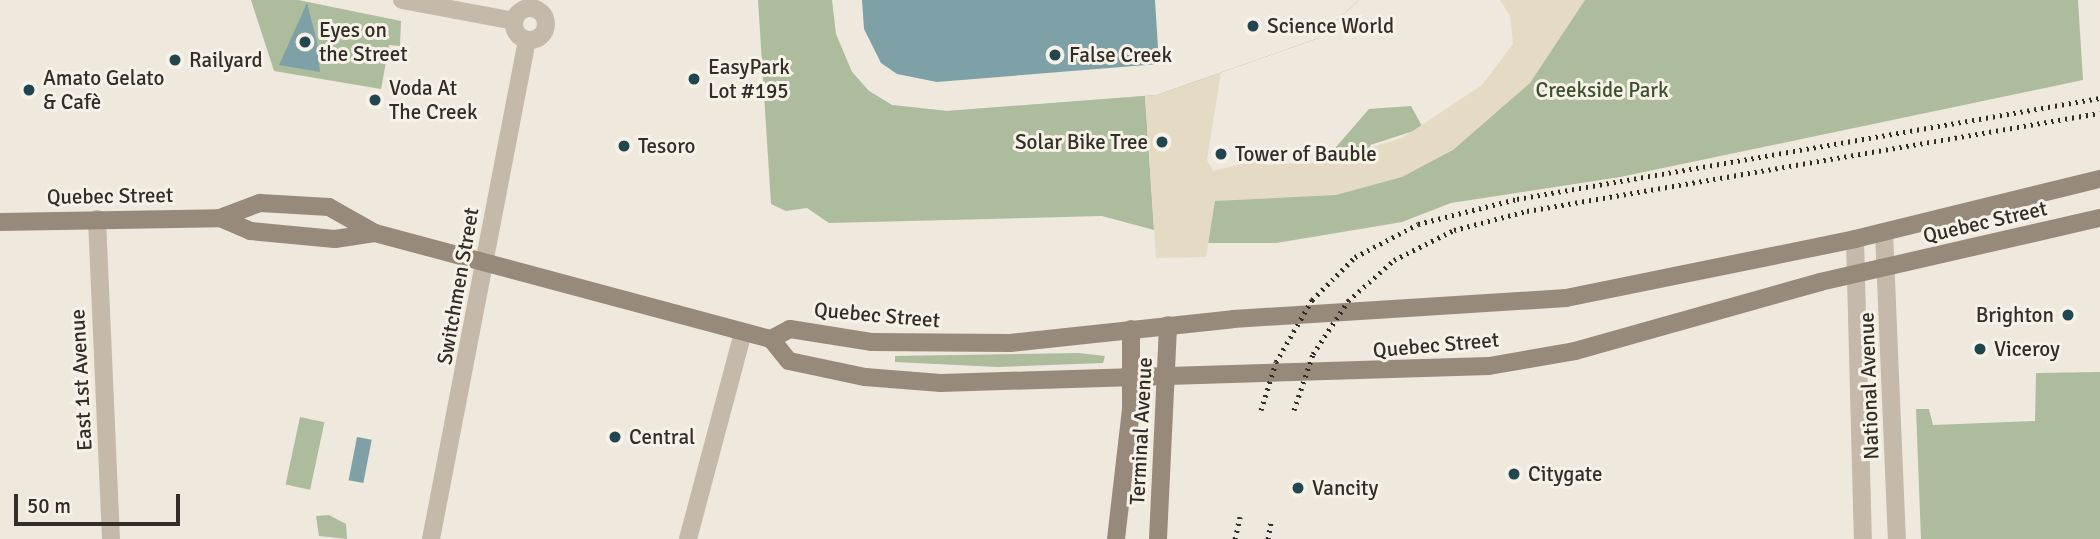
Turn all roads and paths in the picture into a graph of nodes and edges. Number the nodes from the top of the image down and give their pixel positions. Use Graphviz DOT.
graph roads {
  1 [pos="402,0"];
  2 [pos="514,21"];
  3 [pos="527,40"];
  4 [pos="2100,179"];
  5 [pos="220,218"];
  6 [pos="2100,218"];
  7 [pos="97,219"];
  8 [pos="0,222"];
  9 [pos="1884,232"];
  10 [pos="374,233"];
  11 [pos="1855,239"];
  12 [pos="487,262"];
  13 [pos="1886,268"];
  14 [pos="1852,275"];
  15 [pos="1168,325"];
  16 [pos="1131,329"];
  17 [pos="743,332"];
  18 [pos="771,339"];
  19 [pos="1167,379"];
  20 [pos="1131,380"];
  21 [pos="111,539"];
  22 [pos="431,539"];
  23 [pos="688,539"];
  24 [pos="1116,539"];
  25 [pos="1158,539"];
  26 [pos="1863,539"];
  27 [pos="1898,539"];
  1 -- 2 [label="street"];
  2 -- 3 [label="street"];
  2 -- 3 [label="street"];
  3 -- 12 [label="street, Switchmen Street"];
  4 -- 9 [label="main road, Quebec Street"];
  5 -- 7 [label="main road, Quebec Street"];
  5 -- 10 [label="main road, Quebec Street"];
  5 -- 10 [label="main road, Quebec Street"];
  6 -- 13 [label="main road, Quebec Street"];
  7 -- 8 [label="main road, Quebec Street"];
  7 -- 21 [label="street, East 1st Avenue"];
  9 -- 11 [label="main road, Quebec Street"];
  9 -- 13 [label="street, National Avenue"];
  10 -- 12 [label="main road, Quebec Street"];
  11 -- 14 [label="street, National Avenue"];
  11 -- 15 [label="main road, Quebec Street"];
  12 -- 17 [label="main road, Quebec Street"];
  12 -- 22 [label="street, Switchmen Street"];
  13 -- 14 [label="main road, Quebec Street"];
  13 -- 27 [label="street, National Avenue"];
  14 -- 19 [label="main road, Quebec Street"];
  14 -- 26 [label="street, National Avenue"];
  15 -- 16 [label="main road, Quebec Street"];
  15 -- 19 [label="main road, Terminal Avenue"];
  16 -- 18 [label="main road, Quebec Street"];
  16 -- 20 [label="main road, Terminal Avenue"];
  17 -- 18 [label="main road, Quebec Street"];
  17 -- 23 [label="street"];
  18 -- 20 [label="main road, Quebec Street"];
  19 -- 20 [label="main road, Quebec Street"];
  19 -- 25 [label="main road, Terminal Avenue"];
  20 -- 24 [label="main road, Terminal Avenue"];
}
